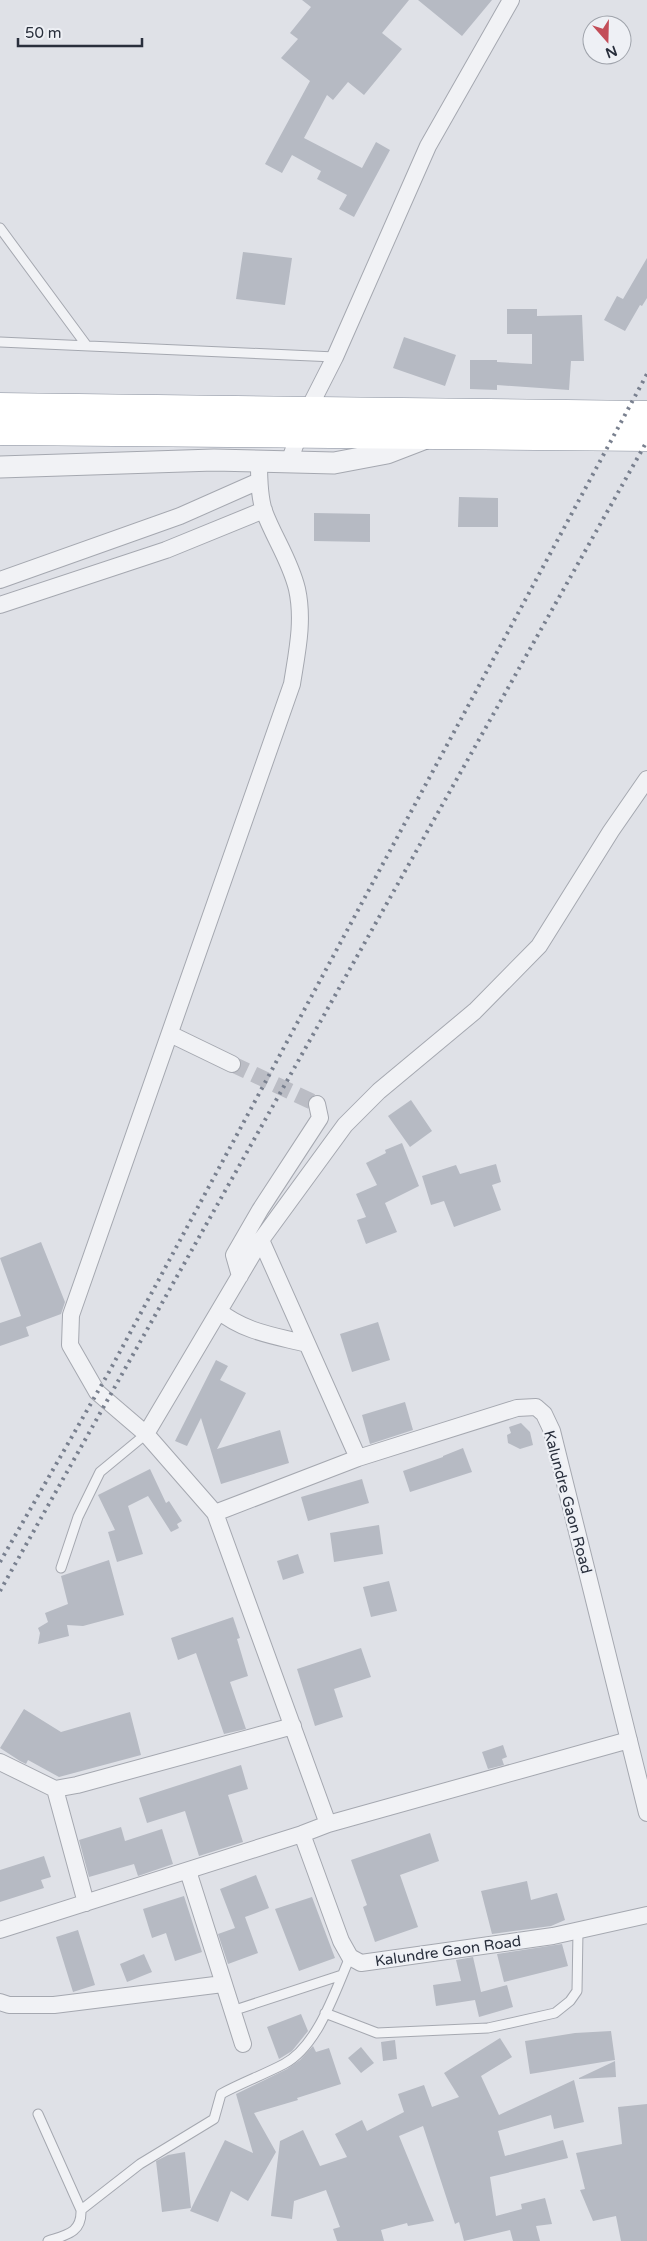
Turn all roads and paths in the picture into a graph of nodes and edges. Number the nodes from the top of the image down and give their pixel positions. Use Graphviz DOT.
graph roads {
  1 [pos="512,0"];
  2 [pos="0,228"];
  3 [pos="0,342"];
  4 [pos="87,346"];
  5 [pos="335,357"];
  6 [pos="0,407"];
  7 [pos="647,415"];
  8 [pos="304,422"];
  9 [pos="0,431"];
  10 [pos="176,432"];
  11 [pos="436,435"];
  12 [pos="647,437"];
  13 [pos="176,461"];
  14 [pos="289,462"];
  15 [pos="0,467"];
  16 [pos="259,471"];
  17 [pos="264,510"];
  18 [pos="0,580"];
  19 [pos="0,605"];
  20 [pos="647,779"];
  21 [pos="170,1034"];
  22 [pos="232,1064"];
  23 [pos="317,1104"];
  24 [pos="261,1240"];
  25 [pos="240,1276"];
  26 [pos="219,1311"];
  27 [pos="307,1344"];
  28 [pos="146,1434"];
  29 [pos="358,1458"];
  30 [pos="215,1513"];
  31 [pos="61,1568"];
  32 [pos="293,1726"];
  33 [pos="629,1740"];
  34 [pos="0,1762"];
  35 [pos="55,1789"];
  36 [pos="647,1812"];
  37 [pos="328,1824"];
  38 [pos="302,1834"];
  39 [pos="188,1871"];
  40 [pos="86,1903"];
  41 [pos="647,1915"];
  42 [pos="0,1930"];
  43 [pos="578,1931"];
  44 [pos="350,1957"];
  45 [pos="342,1975"];
  46 [pos="223,1984"];
  47 [pos="0,2002"];
  48 [pos="232,2011"];
  49 [pos="326,2013"];
  50 [pos="243,2044"];
  51 [pos="38,2114"];
  52 [pos="82,2210"];
  53 [pos="48,2241"];
  1 -- 5 [label="street"];
  2 -- 4 [label="lane"];
  3 -- 4 [label="lane"];
  4 -- 5 [label="lane"];
  5 -- 8 [label="street"];
  6 -- 8 [label="highway"];
  7 -- 8 [label="highway"];
  8 -- 10 [label="highway"];
  8 -- 11 [label="highway"];
  8 -- 14 [label="street"];
  9 -- 10 [label="highway"];
  10 -- 13 [label="street"];
  11 -- 12 [label="highway"];
  11 -- 14 [label="street"];
  13 -- 15 [label="street"];
  13 -- 16 [label="street"];
  14 -- 16 [label="street"];
  16 -- 17 [label="street"];
  16 -- 18 [label="street"];
  17 -- 19 [label="street"];
  17 -- 21 [label="street"];
  20 -- 24 [label="street"];
  21 -- 22 [label="street"];
  21 -- 28 [label="street"];
  23 -- 25 [label="street"];
  24 -- 25 [label="street"];
  24 -- 27 [label="street"];
  25 -- 26 [label="street"];
  26 -- 27 [label="street"];
  26 -- 28 [label="street"];
  27 -- 29 [label="street"];
  28 -- 30 [label="street"];
  28 -- 31 [label="lane"];
  29 -- 30 [label="street, Kalundre Gaon Road"];
  29 -- 33 [label="street, Kalundre Gaon Road"];
  30 -- 32 [label="street"];
  32 -- 35 [label="street"];
  32 -- 37 [label="street"];
  33 -- 36 [label="street, Kalundre Gaon Road"];
  33 -- 37 [label="street"];
  34 -- 35 [label="street"];
  35 -- 40 [label="street"];
  37 -- 38 [label="street"];
  38 -- 39 [label="street"];
  38 -- 44 [label="street"];
  39 -- 40 [label="street"];
  39 -- 46 [label="street"];
  40 -- 42 [label="street"];
  41 -- 43 [label="street, Kalundre Gaon Road"];
  43 -- 44 [label="street, Kalundre Gaon Road"];
  43 -- 49 [label="lane"];
  44 -- 45 [label="lane"];
  45 -- 48 [label="lane"];
  45 -- 49 [label="lane"];
  46 -- 47 [label="street"];
  46 -- 48 [label="street"];
  48 -- 50 [label="street"];
  49 -- 52 [label="lane"];
  51 -- 52 [label="lane"];
  52 -- 53 [label="lane"];
}
